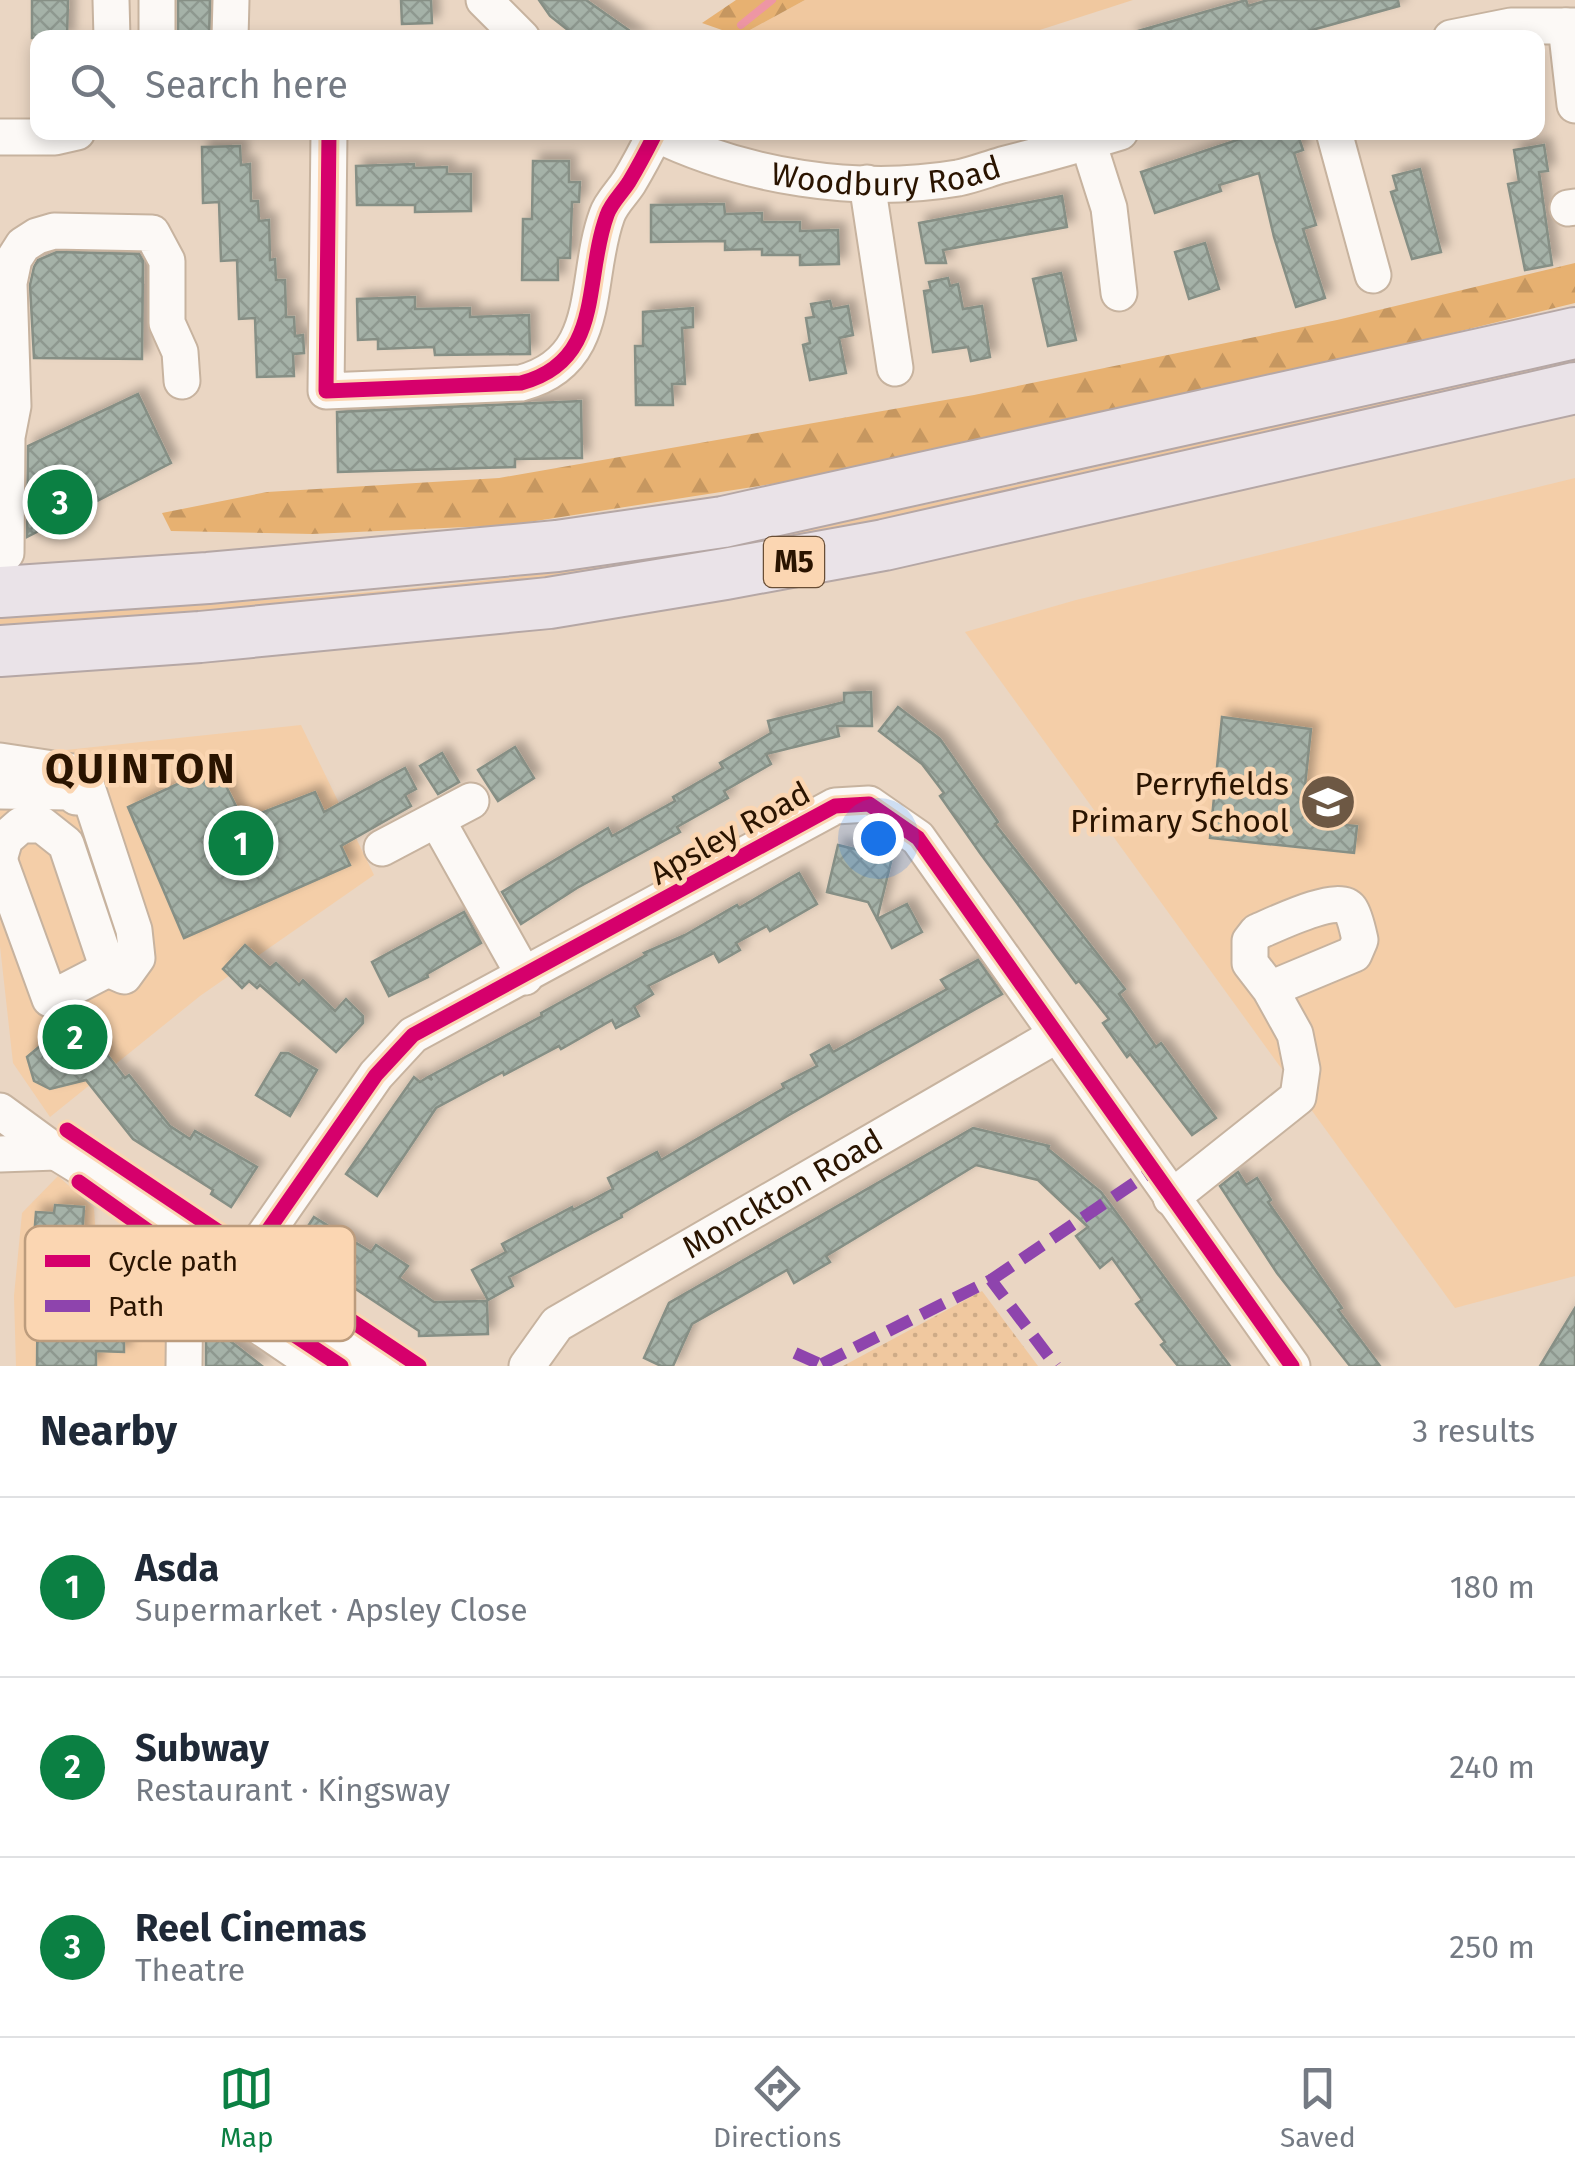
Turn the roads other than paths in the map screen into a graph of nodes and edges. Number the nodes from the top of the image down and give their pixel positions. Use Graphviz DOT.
graph roads {
  1 [pos="110,0"];
  2 [pos="157,0"];
  3 [pos="232,0"];
  4 [pos="484,0"];
  5 [pos="1570,26"];
  6 [pos="112,30"];
  7 [pos="157,30"];
  8 [pos="230,30"];
  9 [pos="514,30"];
  10 [pos="1491,30"];
  11 [pos="1575,105"];
  12 [pos="30,136"];
  13 [pos="0,137"];
  14 [pos="329,140"];
  15 [pos="650,140"];
  16 [pos="672,140"];
  17 [pos="1093,140"];
  18 [pos="1104,140"];
  19 [pos="1336,140"];
  20 [pos="867,183"];
  21 [pos="1360,263"];
  22 [pos="4,283"];
  23 [pos="1119,293"];
  24 [pos="1575,333"];
  25 [pos="896,368"];
  26 [pos="182,381"];
  27 [pos="1575,388"];
  28 [pos="4,437"];
  29 [pos="3,573"];
  30 [pos="0,651"];
  31 [pos="0,762"];
  32 [pos="0,792"];
  33 [pos="472,801"];
  34 [pos="94,809"];
  35 [pos="437,820"];
  36 [pos="382,848"];
  37 [pos="108,854"];
  38 [pos="0,859"];
  39 [pos="74,866"];
  40 [pos="108,968"];
  41 [pos="525,977"];
  42 [pos="1270,989"];
  43 [pos="1055,1036"];
  44 [pos="0,1111"];
  45 [pos="56,1152"];
  46 [pos="0,1154"];
  47 [pos="1171,1198"];
  48 [pos="176,1226"];
  49 [pos="271,1226"];
  50 [pos="184,1341"];
  51 [pos="281,1341"];
  52 [pos="346,1341"];
  53 [pos="184,1366"];
  54 [pos="318,1366"];
  55 [pos="382,1366"];
  56 [pos="527,1366"];
  57 [pos="1292,1366"];
  1 -- 6 [label="street"];
  2 -- 7 [label="street"];
  3 -- 8 [label="street"];
  4 -- 9 [label="street"];
  5 -- 10 [label="street"];
  5 -- 11 [label="street"];
  12 -- 13 [label="street"];
  14 -- 15 [label="street"];
  16 -- 20 [label="street, Woodbury Road"];
  17 -- 20 [label="street, Woodbury Road"];
  18 -- 23 [label="street"];
  19 -- 21 [label="street"];
  20 -- 25 [label="street"];
  22 -- 26 [label="street"];
  22 -- 28 [label="street"];
  24 -- 29 [label="highway, M5"];
  27 -- 30 [label="highway, M5"];
  28 -- 29 [label="street"];
  31 -- 34 [label="street"];
  32 -- 34 [label="street"];
  33 -- 35 [label="street"];
  34 -- 37 [label="street"];
  35 -- 36 [label="street"];
  35 -- 41 [label="street"];
  37 -- 39 [label="street"];
  37 -- 40 [label="street"];
  38 -- 39 [label="street"];
  38 -- 40 [label="street"];
  39 -- 40 [label="street"];
  41 -- 43 [label="street, Apsley Road"];
  41 -- 49 [label="street, Apsley Road"];
  42 -- 47 [label="street"];
  43 -- 47 [label="street, Apsley Road"];
  43 -- 56 [label="street, Monckton Road"];
  44 -- 45 [label="street"];
  45 -- 46 [label="street"];
  45 -- 48 [label="street"];
  47 -- 57 [label="street, Apsley Road"];
  50 -- 53 [label="street"];
  51 -- 54 [label="street"];
  52 -- 55 [label="street"];
}
